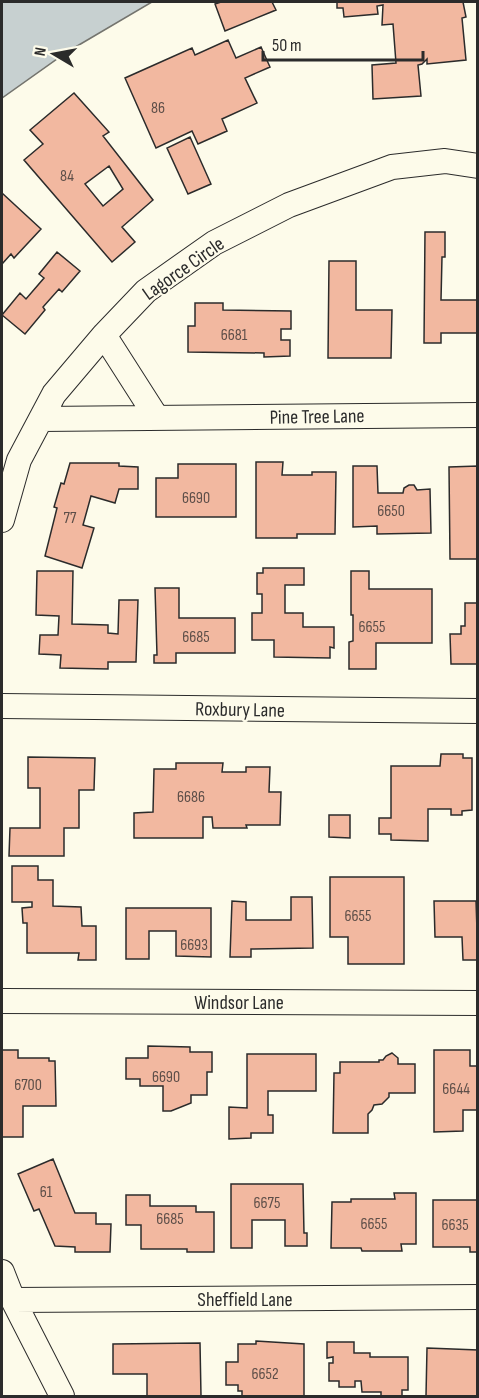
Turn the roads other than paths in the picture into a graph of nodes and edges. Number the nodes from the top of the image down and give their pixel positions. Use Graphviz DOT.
graph roads {
  1 [pos="477,166"];
  2 [pos="104,335"];
  3 [pos="477,415"];
  4 [pos="157,418"];
  5 [pos="41,419"];
  6 [pos="2,520"];
  7 [pos="2,706"];
  8 [pos="477,711"];
  9 [pos="2,1001"];
  10 [pos="477,1003"];
  11 [pos="2,1272"];
  12 [pos="477,1297"];
  13 [pos="13,1300"];
  14 [pos="62,1396"];
  1 -- 2 [label="street, Lagorce Circle"];
  2 -- 4 [label="street"];
  2 -- 5 [label="street, Lagorce Circle"];
  3 -- 4 [label="street, Pine Tree Lane"];
  4 -- 5 [label="street, Pine Tree Lane"];
  5 -- 6 [label="street, Lagorce Circle"];
  7 -- 8 [label="street, Roxbury Lane"];
  9 -- 10 [label="street, Windsor Lane"];
  11 -- 13 [label="street"];
  12 -- 13 [label="street, Sheffield Lane"];
  13 -- 14 [label="street"];
}
